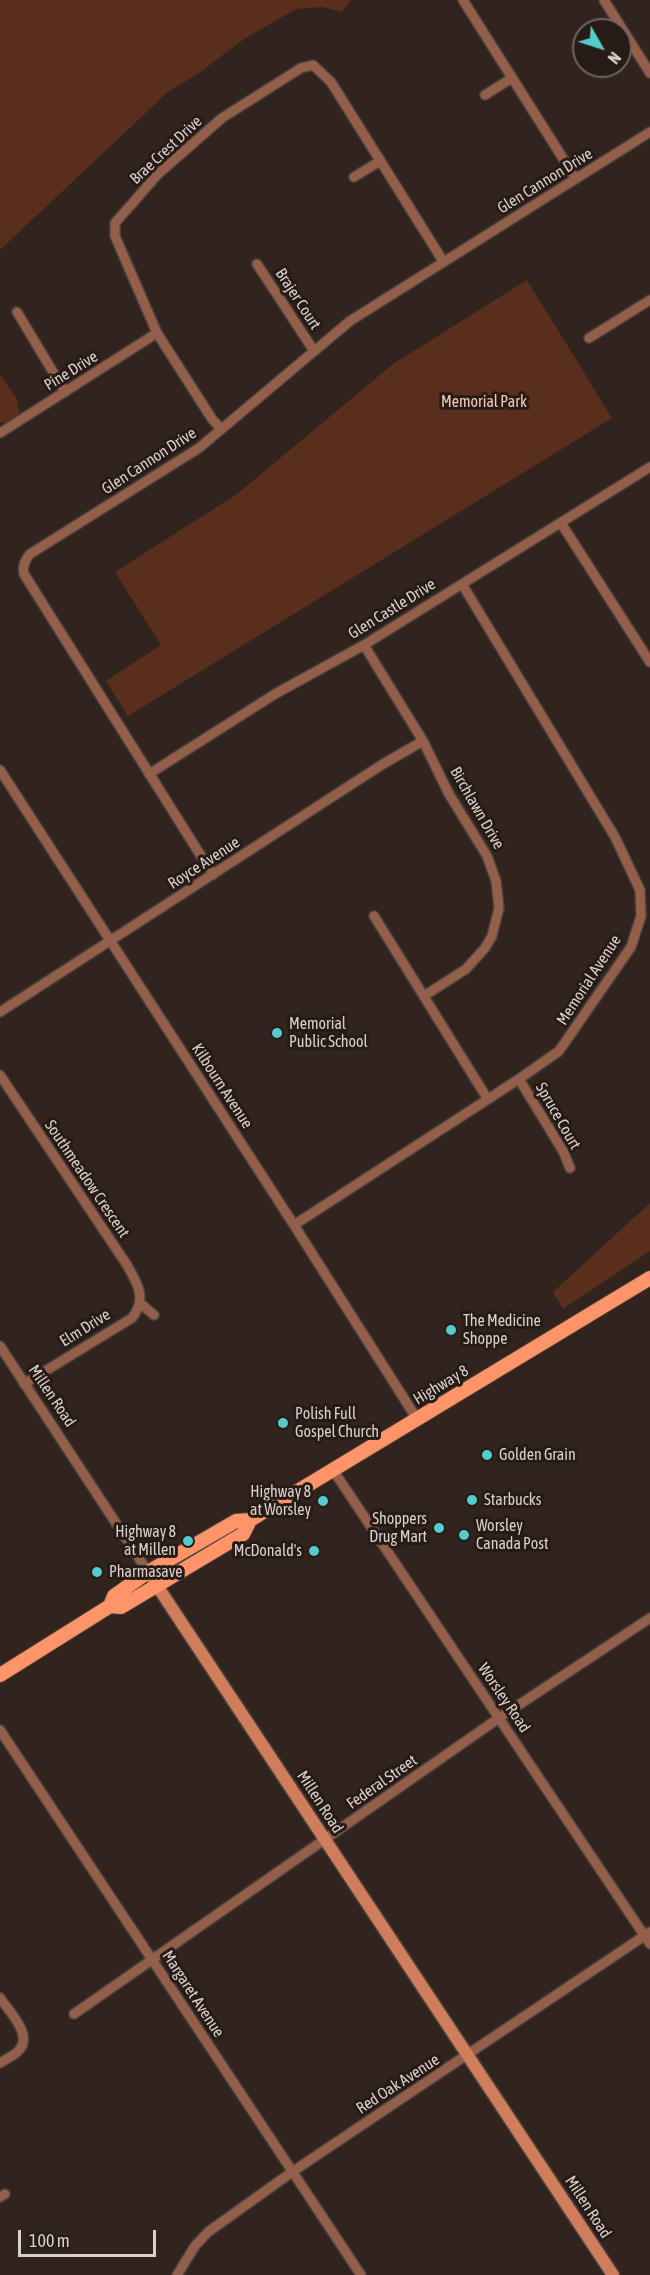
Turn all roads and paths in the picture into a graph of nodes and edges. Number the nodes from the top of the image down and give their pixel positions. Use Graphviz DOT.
graph roads {
  1 [pos="463,0"];
  2 [pos="604,0"];
  3 [pos="650,73"];
  4 [pos="512,78"];
  5 [pos="485,95"];
  6 [pos="650,132"];
  7 [pos="380,161"];
  8 [pos="354,177"];
  9 [pos="576,179"];
  10 [pos="443,261"];
  11 [pos="256,264"];
  12 [pos="650,300"];
  13 [pos="17,312"];
  14 [pos="157,333"];
  15 [pos="589,338"];
  16 [pos="314,351"];
  17 [pos="65,392"];
  18 [pos="221,429"];
  19 [pos="0,433"];
  20 [pos="650,467"];
  21 [pos="561,523"];
  22 [pos="462,584"];
  23 [pos="364,645"];
  24 [pos="650,662"];
  25 [pos="423,741"];
  26 [pos="0,770"];
  27 [pos="149,774"];
  28 [pos="213,875"];
  29 [pos="374,916"];
  30 [pos="111,941"];
  31 [pos="424,996"];
  32 [pos="0,1012"];
  33 [pos="0,1075"];
  34 [pos="519,1079"];
  35 [pos="487,1098"];
  36 [pos="570,1168"];
  37 [pos="294,1225"];
  38 [pos="650,1278"];
  39 [pos="140,1303"];
  40 [pos="154,1315"];
  41 [pos="0,1346"];
  42 [pos="24,1384"];
  43 [pos="417,1419"];
  44 [pos="333,1470"];
  45 [pos="250,1520"];
  46 [pos="148,1572"];
  47 [pos="158,1587"];
  48 [pos="110,1606"];
  49 [pos="650,1618"];
  50 [pos="0,1675"];
  51 [pos="499,1718"];
  52 [pos="0,1730"];
  53 [pos="325,1840"];
  54 [pos="648,1938"];
  55 [pos="153,1960"];
  56 [pos="0,1998"];
  57 [pos="74,2014"];
  58 [pos="468,2055"];
  59 [pos="0,2064"];
  60 [pos="292,2172"];
  61 [pos="177,2275"];
  62 [pos="361,2275"];
  63 [pos="613,2275"];
  1 -- 4 [label="street"];
  2 -- 3 [label="street"];
  4 -- 5 [label="street"];
  4 -- 9 [label="street"];
  6 -- 9 [label="street, Glen Cannon Drive"];
  7 -- 8 [label="street"];
  7 -- 10 [label="street, Brae Crest Drive"];
  7 -- 14 [label="street, Brae Crest Drive"];
  9 -- 10 [label="street, Glen Cannon Drive"];
  10 -- 16 [label="street, Glen Cannon Drive"];
  11 -- 16 [label="street, Brajer Court"];
  12 -- 15 [label="street"];
  13 -- 17 [label="street"];
  14 -- 17 [label="street, Pine Drive"];
  14 -- 18 [label="street, Brae Crest Drive"];
  16 -- 18 [label="street, Glen Cannon Drive"];
  17 -- 19 [label="street, Pine Drive"];
  18 -- 27 [label="street, Glen Cannon Drive"];
  20 -- 21 [label="street, Glen Castle Drive"];
  21 -- 22 [label="street, Glen Castle Drive"];
  21 -- 24 [label="street"];
  22 -- 23 [label="street, Glen Castle Drive"];
  22 -- 34 [label="street, Memorial Avenue"];
  23 -- 25 [label="street, Birchlawn Drive"];
  23 -- 27 [label="street, Glen Castle Drive"];
  25 -- 28 [label="street, Royce Avenue"];
  25 -- 31 [label="street, Birchlawn Drive"];
  26 -- 30 [label="street, Kilbourn Avenue"];
  27 -- 28 [label="street, Glen Cannon Drive"];
  28 -- 30 [label="street, Royce Avenue"];
  29 -- 31 [label="street"];
  30 -- 32 [label="street, Royce Avenue"];
  30 -- 37 [label="street, Kilbourn Avenue"];
  31 -- 35 [label="street"];
  33 -- 39 [label="street, Southmeadow Crescent"];
  34 -- 35 [label="street, Memorial Avenue"];
  34 -- 36 [label="street, Spruce Court"];
  35 -- 37 [label="street, Memorial Avenue"];
  37 -- 43 [label="street, Kilbourn Avenue"];
  38 -- 43 [label="main road, Highway 8"];
  39 -- 40 [label="street"];
  39 -- 42 [label="street, Elm Drive"];
  41 -- 42 [label="street, Millen Road"];
  42 -- 46 [label="street, Millen Road"];
  43 -- 44 [label="main road, Highway 8"];
  44 -- 45 [label="main road, Highway 8"];
  44 -- 51 [label="street, Worsley Road"];
  45 -- 46 [label="main road, Highway 8"];
  45 -- 47 [label="main road, Highway 8"];
  46 -- 47 [label="street, Millen Road"];
  46 -- 48 [label="main road, Highway 8"];
  47 -- 48 [label="main road, Highway 8"];
  47 -- 53 [label="street, Millen Road"];
  48 -- 50 [label="main road, Highway 8"];
  49 -- 51 [label="street, Federal Street"];
  51 -- 53 [label="street, Federal Street"];
  51 -- 54 [label="street, Worsley Road"];
  52 -- 55 [label="street, Margaret Avenue"];
  53 -- 55 [label="street, Federal Street"];
  53 -- 58 [label="street, Millen Road"];
  54 -- 58 [label="street, Red Oak Avenue"];
  55 -- 57 [label="street, Federal Street"];
  55 -- 60 [label="street, Margaret Avenue"];
  56 -- 59 [label="street"];
  58 -- 60 [label="street, Red Oak Avenue"];
  58 -- 63 [label="street, Millen Road"];
  60 -- 61 [label="street, Red Oak Avenue"];
  60 -- 62 [label="street, Margaret Avenue"];
}
